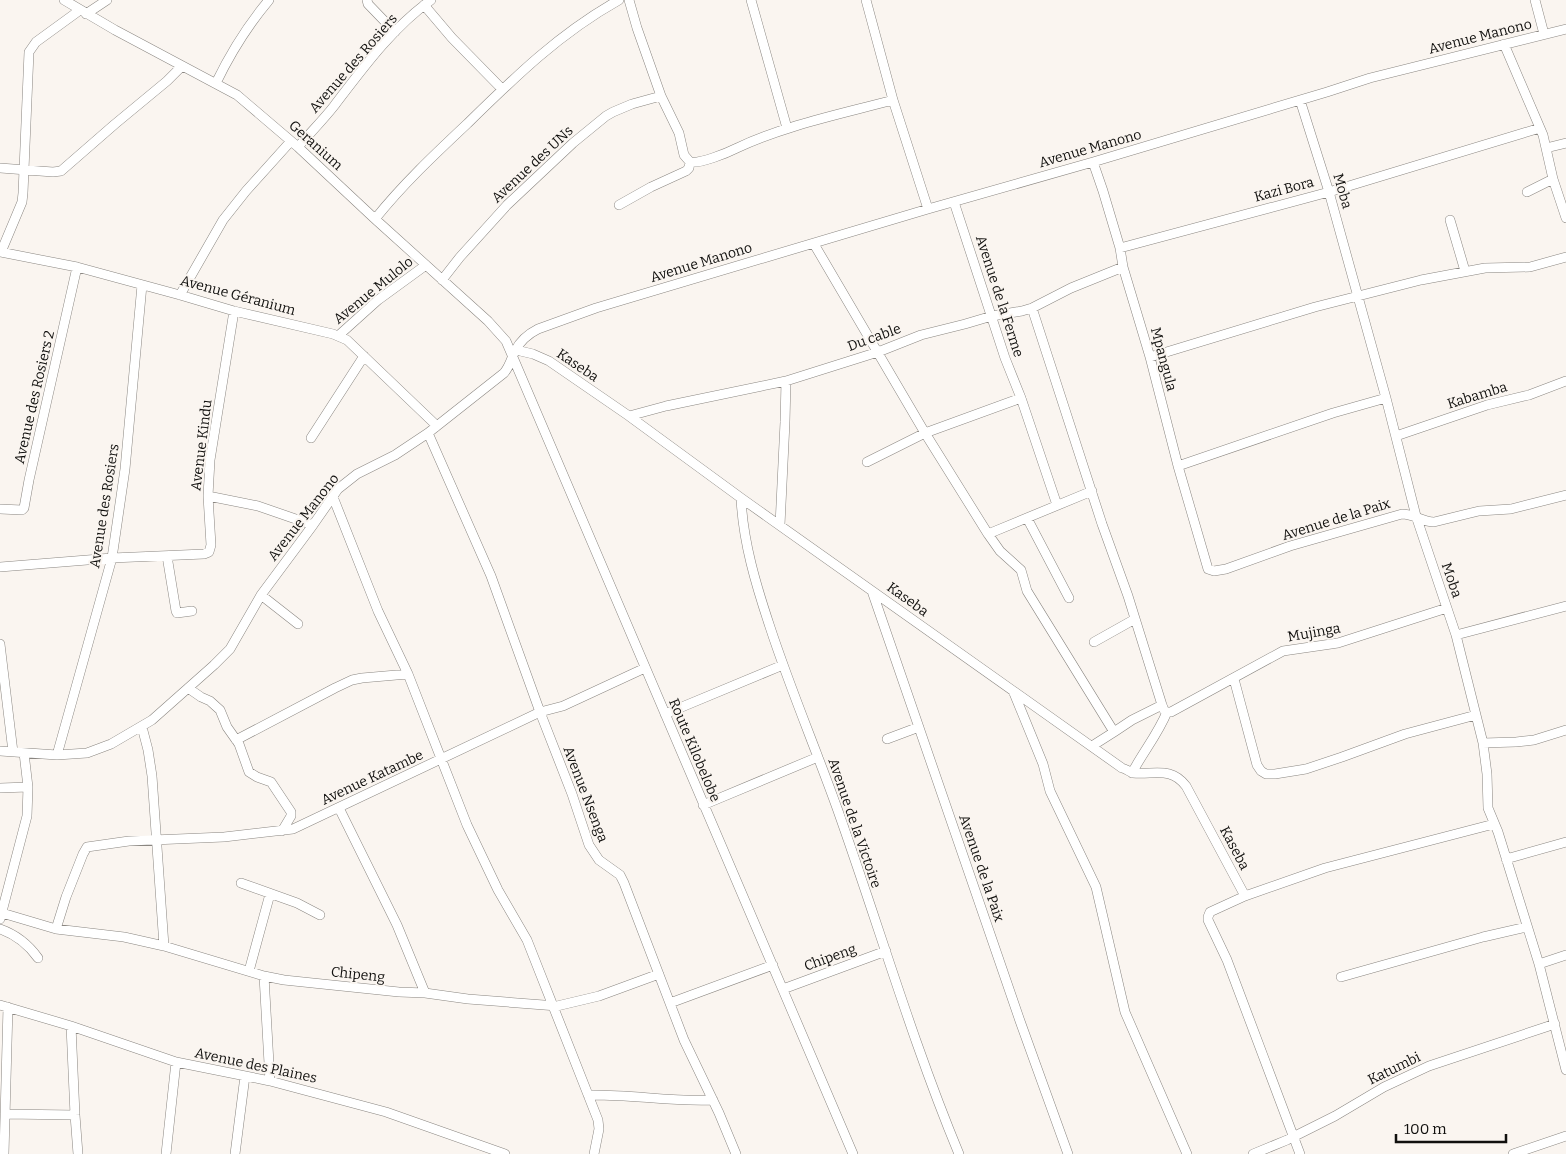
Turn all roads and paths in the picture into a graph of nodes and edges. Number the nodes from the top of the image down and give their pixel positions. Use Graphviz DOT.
graph roads {
  1 [pos="64,0"];
  2 [pos="106,0"];
  3 [pos="269,0"];
  4 [pos="367,0"];
  5 [pos="619,0"];
  6 [pos="629,0"];
  7 [pos="752,0"];
  8 [pos="866,0"];
  9 [pos="1535,0"];
  10 [pos="428,2"];
  11 [pos="83,12"];
  12 [pos="1566,29"];
  13 [pos="395,32"];
  14 [pos="1544,34"];
  15 [pos="1504,44"];
  16 [pos="182,66"];
  17 [pos="216,83"];
  18 [pos="502,89"];
  19 [pos="661,96"];
  20 [pos="893,100"];
  21 [pos="1300,100"];
  22 [pos="787,128"];
  23 [pos="1540,128"];
  24 [pos="1566,143"];
  25 [pos="294,144"];
  26 [pos="1546,148"];
  27 [pos="690,162"];
  28 [pos="1093,162"];
  29 [pos="0,168"];
  30 [pos="24,170"];
  31 [pos="1553,179"];
  32 [pos="1329,192"];
  33 [pos="1527,192"];
  34 [pos="954,202"];
  35 [pos="619,205"];
  36 [pos="928,209"];
  37 [pos="1566,218"];
  38 [pos="375,219"];
  39 [pos="1450,220"];
  40 [pos="814,244"];
  41 [pos="1120,248"];
  42 [pos="1,252"];
  43 [pos="1566,258"];
  44 [pos="426,265"];
  45 [pos="77,267"];
  46 [pos="1122,267"];
  47 [pos="1465,271"];
  48 [pos="442,280"];
  49 [pos="142,284"];
  50 [pos="180,295"];
  51 [pos="1358,295"];
  52 [pos="1032,308"];
  53 [pos="234,311"];
  54 [pos="992,316"];
  55 [pos="338,336"];
  56 [pos="878,352"];
  57 [pos="514,353"];
  58 [pos="364,356"];
  59 [pos="1150,356"];
  60 [pos="786,381"];
  61 [pos="1566,382"];
  62 [pos="1021,398"];
  63 [pos="1386,398"];
  64 [pos="629,416"];
  65 [pos="437,426"];
  66 [pos="428,433"];
  67 [pos="925,434"];
  68 [pos="1396,436"];
  69 [pos="311,438"];
  70 [pos="867,462"];
  71 [pos="1178,466"];
  72 [pos="1092,491"];
  73 [pos="1566,495"];
  74 [pos="208,496"];
  75 [pos="333,496"];
  76 [pos="741,498"];
  77 [pos="1057,505"];
  78 [pos="0,509"];
  79 [pos="1416,516"];
  80 [pos="1027,518"];
  81 [pos="313,525"];
  82 [pos="780,525"];
  83 [pos="988,534"];
  84 [pos="167,556"];
  85 [pos="112,558"];
  86 [pos="1206,564"];
  87 [pos="0,567"];
  88 [pos="872,590"];
  89 [pos="261,595"];
  90 [pos="1069,598"];
  91 [pos="1566,606"];
  92 [pos="1447,608"];
  93 [pos="192,611"];
  94 [pos="1135,619"];
  95 [pos="298,624"];
  96 [pos="1456,635"];
  97 [pos="1094,642"];
  98 [pos="0,644"];
  99 [pos="1,654"];
  100 [pos="783,666"];
  101 [pos="645,668"];
  102 [pos="408,674"];
  103 [pos="1234,679"];
  104 [pos="188,688"];
  105 [pos="1014,692"];
  106 [pos="1164,708"];
  107 [pos="540,712"];
  108 [pos="665,714"];
  109 [pos="1476,714"];
  110 [pos="142,727"];
  111 [pos="919,727"];
  112 [pos="1566,730"];
  113 [pos="1114,732"];
  114 [pos="887,739"];
  115 [pos="236,740"];
  116 [pos="1483,743"];
  117 [pos="1092,746"];
  118 [pos="0,751"];
  119 [pos="13,752"];
  120 [pos="24,753"];
  121 [pos="57,755"];
  122 [pos="818,758"];
  123 [pos="442,760"];
  124 [pos="1132,773"];
  125 [pos="28,787"];
  126 [pos="0,788"];
  127 [pos="703,805"];
  128 [pos="339,808"];
  129 [pos="1494,824"];
  130 [pos="282,831"];
  131 [pos="156,839"];
  132 [pos="1566,842"];
  133 [pos="1506,859"];
  134 [pos="241,883"];
  135 [pos="270,894"];
  136 [pos="1245,896"];
  137 [pos="2,899"];
  138 [pos="320,914"];
  139 [pos="1,916"];
  140 [pos="1527,927"];
  141 [pos="56,928"];
  142 [pos="0,929"];
  143 [pos="164,946"];
  144 [pos="886,951"];
  145 [pos="1566,955"];
  146 [pos="38,958"];
  147 [pos="1539,964"];
  148 [pos="773,965"];
  149 [pos="249,971"];
  150 [pos="659,974"];
  151 [pos="264,976"];
  152 [pos="1341,977"];
  153 [pos="783,989"];
  154 [pos="425,993"];
  155 [pos="670,1003"];
  156 [pos="4,1006"];
  157 [pos="553,1006"];
  158 [pos="1555,1024"];
  159 [pos="71,1026"];
  160 [pos="176,1062"];
  161 [pos="1566,1066"];
  162 [pos="245,1076"];
  163 [pos="270,1081"];
  164 [pos="588,1095"];
  165 [pos="713,1100"];
  166 [pos="5,1114"];
  167 [pos="75,1116"];
  168 [pos="1566,1136"];
  169 [pos="1294,1137"];
  170 [pos="4,1154"];
  171 [pos="78,1154"];
  172 [pos="166,1154"];
  173 [pos="235,1154"];
  174 [pos="505,1154"];
  175 [pos="594,1154"];
  176 [pos="736,1154"];
  177 [pos="853,1154"];
  178 [pos="959,1154"];
  179 [pos="1068,1154"];
  180 [pos="1187,1154"];
  181 [pos="1253,1154"];
  182 [pos="1300,1154"];
  183 [pos="1513,1154"];
  1 -- 11 [label="street, Geranium"];
  2 -- 11 [label="street"];
  3 -- 17 [label="street"];
  4 -- 13 [label="street"];
  5 -- 18 [label="street"];
  6 -- 19 [label="street"];
  7 -- 22 [label="street"];
  8 -- 20 [label="street"];
  9 -- 14 [label="street"];
  10 -- 13 [label="street, Avenue des Rosiers"];
  10 -- 18 [label="street"];
  11 -- 16 [label="street, Geranium"];
  11 -- 30 [label="street"];
  12 -- 14 [label="street, Avenue Manono"];
  13 -- 25 [label="street, Avenue des Rosiers"];
  14 -- 15 [label="street, Avenue Manono"];
  15 -- 21 [label="street, Avenue Manono"];
  15 -- 23 [label="street"];
  16 -- 17 [label="street, Geranium"];
  16 -- 30 [label="street"];
  17 -- 25 [label="street, Geranium"];
  18 -- 38 [label="street"];
  19 -- 27 [label="street"];
  19 -- 48 [label="street, Avenue des UNs"];
  20 -- 22 [label="street"];
  20 -- 36 [label="street"];
  21 -- 28 [label="street, Avenue Manono"];
  21 -- 32 [label="street, Moba"];
  22 -- 27 [label="street"];
  23 -- 26 [label="street"];
  23 -- 32 [label="street, Kazi Bora"];
  24 -- 26 [label="street"];
  25 -- 38 [label="street, Geranium"];
  25 -- 50 [label="street, Avenue des Rosiers"];
  26 -- 31 [label="street"];
  27 -- 35 [label="street"];
  28 -- 34 [label="street, Avenue Manono"];
  28 -- 41 [label="street, Mpangula"];
  29 -- 30 [label="street"];
  30 -- 42 [label="street"];
  31 -- 33 [label="street"];
  31 -- 37 [label="street"];
  32 -- 41 [label="street, Kazi Bora"];
  32 -- 51 [label="street, Moba"];
  34 -- 36 [label="street, Avenue Manono"];
  34 -- 54 [label="street, Avenue de la Ferme"];
  36 -- 40 [label="street, Avenue Manono"];
  38 -- 44 [label="street, Geranium"];
  39 -- 47 [label="street"];
  40 -- 56 [label="street"];
  40 -- 57 [label="street, Avenue Manono"];
  41 -- 46 [label="street, Mpangula"];
  42 -- 45 [label="street, Avenue Géranium"];
  43 -- 47 [label="street"];
  44 -- 48 [label="street, Geranium"];
  44 -- 55 [label="street, Avenue Mulolo"];
  45 -- 49 [label="street, Avenue Géranium"];
  45 -- 78 [label="street, Avenue des Rosiers 2"];
  46 -- 52 [label="street, Du cable"];
  46 -- 59 [label="street, Mpangula"];
  47 -- 51 [label="street"];
  48 -- 57 [label="street, Geranium"];
  49 -- 50 [label="street, Avenue Géranium"];
  49 -- 85 [label="street, Avenue des Rosiers"];
  50 -- 53 [label="street, Avenue Géranium"];
  51 -- 59 [label="street"];
  51 -- 63 [label="street, Moba"];
  52 -- 54 [label="street, Du cable"];
  52 -- 72 [label="street"];
  53 -- 55 [label="street, Avenue Géranium"];
  53 -- 74 [label="street, Avenue Kindu"];
  54 -- 56 [label="street, Du cable"];
  54 -- 62 [label="street, Avenue de la Ferme"];
  55 -- 58 [label="street, Avenue Géranium"];
  56 -- 60 [label="street, Du cable"];
  56 -- 67 [label="street"];
  57 -- 64 [label="street, Kaseba"];
  57 -- 65 [label="street, Avenue Manono"];
  57 -- 101 [label="street, Route Kilobelobe"];
  58 -- 65 [label="street, Avenue Géranium"];
  58 -- 69 [label="street"];
  59 -- 71 [label="street, Mpangula"];
  60 -- 64 [label="street, Du cable"];
  60 -- 82 [label="street"];
  61 -- 68 [label="street, Kabamba"];
  62 -- 67 [label="street"];
  62 -- 77 [label="street, Avenue de la Ferme"];
  63 -- 68 [label="street, Moba"];
  63 -- 71 [label="street"];
  64 -- 76 [label="street, Kaseba"];
  65 -- 66 [label="street, Avenue Manono"];
  66 -- 75 [label="street, Avenue Manono"];
  66 -- 107 [label="street, Avenue Nsenga"];
  67 -- 70 [label="street"];
  67 -- 83 [label="street"];
  68 -- 79 [label="street, Moba"];
  71 -- 86 [label="street, Mpangula"];
  72 -- 77 [label="street"];
  72 -- 94 [label="street"];
  73 -- 79 [label="street, Avenue de la Paix"];
  74 -- 81 [label="street"];
  74 -- 84 [label="street, Avenue Kindu"];
  75 -- 81 [label="street, Avenue Manono"];
  75 -- 102 [label="street"];
  76 -- 82 [label="street, Kaseba"];
  76 -- 100 [label="street, Avenue de la Victoire"];
  77 -- 80 [label="street"];
  79 -- 86 [label="street, Avenue de la Paix"];
  79 -- 92 [label="street, Moba"];
  80 -- 83 [label="street"];
  80 -- 90 [label="street"];
  81 -- 89 [label="street, Avenue Manono"];
  82 -- 88 [label="street, Kaseba"];
  83 -- 113 [label="street"];
  84 -- 85 [label="street, Avenue Kindu"];
  84 -- 93 [label="street"];
  85 -- 87 [label="street, Avenue Kindu"];
  85 -- 121 [label="street, Avenue des Rosiers"];
  88 -- 105 [label="street, Kaseba"];
  88 -- 111 [label="street, Avenue de la Paix"];
  89 -- 95 [label="street"];
  89 -- 104 [label="street, Avenue Manono"];
  91 -- 96 [label="street"];
  92 -- 96 [label="street, Moba"];
  92 -- 103 [label="street, Mujinga"];
  94 -- 97 [label="street"];
  94 -- 106 [label="street"];
  96 -- 109 [label="street, Moba"];
  98 -- 99 [label="street"];
  99 -- 119 [label="street"];
  100 -- 108 [label="street"];
  100 -- 122 [label="street, Avenue de la Victoire"];
  101 -- 107 [label="street, Avenue Katambe"];
  101 -- 108 [label="street, Route Kilobelobe"];
  102 -- 115 [label="street"];
  102 -- 123 [label="street"];
  103 -- 106 [label="street, Mujinga"];
  103 -- 109 [label="street"];
  104 -- 110 [label="street, Avenue Manono"];
  104 -- 115 [label="street"];
  105 -- 117 [label="street, Kaseba"];
  105 -- 180 [label="street"];
  106 -- 113 [label="street, Mujinga"];
  106 -- 124 [label="street"];
  107 -- 123 [label="street, Avenue Katambe"];
  107 -- 150 [label="street, Avenue Nsenga"];
  108 -- 127 [label="street, Route Kilobelobe"];
  109 -- 116 [label="street, Moba"];
  110 -- 121 [label="street, Avenue Manono"];
  110 -- 131 [label="street"];
  111 -- 114 [label="street"];
  111 -- 179 [label="street, Avenue de la Paix"];
  112 -- 116 [label="street"];
  113 -- 117 [label="street, Mujinga"];
  115 -- 130 [label="street"];
  116 -- 129 [label="street, Moba"];
  117 -- 124 [label="street, Kaseba"];
  118 -- 119 [label="street, Avenue Manono"];
  119 -- 120 [label="street, Avenue Manono"];
  120 -- 121 [label="street, Avenue Manono"];
  120 -- 125 [label="street"];
  122 -- 127 [label="street"];
  122 -- 144 [label="street, Avenue de la Victoire"];
  123 -- 128 [label="street, Avenue Katambe"];
  123 -- 157 [label="street"];
  124 -- 136 [label="street, Kaseba"];
  125 -- 126 [label="street"];
  125 -- 137 [label="street"];
  127 -- 148 [label="street, Route Kilobelobe"];
  128 -- 130 [label="street, Avenue Katambe"];
  128 -- 154 [label="street"];
  129 -- 133 [label="street, Moba"];
  129 -- 136 [label="street"];
  130 -- 131 [label="street, Avenue Katambe"];
  131 -- 141 [label="street, Avenue Katambe"];
  131 -- 143 [label="street"];
  132 -- 133 [label="street"];
  133 -- 140 [label="street, Moba"];
  134 -- 135 [label="street"];
  135 -- 138 [label="street"];
  135 -- 149 [label="street"];
  136 -- 169 [label="street"];
  137 -- 139 [label="street"];
  139 -- 141 [label="street, Chipeng"];
  140 -- 147 [label="street, Moba"];
  140 -- 152 [label="street"];
  141 -- 143 [label="street, Chipeng"];
  142 -- 146 [label="street"];
  143 -- 149 [label="street, Chipeng"];
  144 -- 153 [label="street, Chipeng"];
  144 -- 178 [label="street, Avenue de la Victoire"];
  145 -- 147 [label="street"];
  147 -- 158 [label="street, Moba"];
  148 -- 153 [label="street, Route Kilobelobe"];
  148 -- 155 [label="street"];
  149 -- 151 [label="street, Chipeng"];
  150 -- 155 [label="street, Avenue Nsenga"];
  150 -- 157 [label="street, Chipeng"];
  151 -- 154 [label="street, Chipeng"];
  151 -- 163 [label="street"];
  153 -- 177 [label="street, Route Kilobelobe"];
  154 -- 157 [label="street, Chipeng"];
  155 -- 165 [label="street, Avenue Nsenga"];
  156 -- 159 [label="street, Avenue des Plaines"];
  156 -- 166 [label="street"];
  157 -- 164 [label="street"];
  158 -- 161 [label="street, Moba"];
  158 -- 169 [label="street, Katumbi"];
  159 -- 160 [label="street, Avenue des Plaines"];
  159 -- 167 [label="street"];
  160 -- 162 [label="street, Avenue des Plaines"];
  160 -- 172 [label="street"];
  162 -- 163 [label="street, Avenue des Plaines"];
  162 -- 173 [label="street"];
  163 -- 174 [label="street, Avenue des Plaines"];
  164 -- 165 [label="street"];
  164 -- 175 [label="street"];
  165 -- 176 [label="street, Avenue Nsenga"];
  166 -- 167 [label="street"];
  166 -- 170 [label="street"];
  167 -- 171 [label="street"];
  168 -- 183 [label="street"];
  169 -- 181 [label="street, Katumbi"];
  169 -- 182 [label="street"];
}
